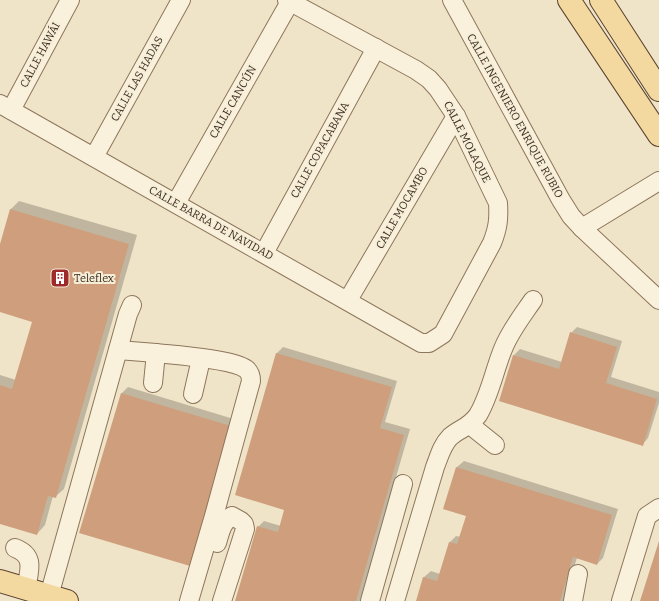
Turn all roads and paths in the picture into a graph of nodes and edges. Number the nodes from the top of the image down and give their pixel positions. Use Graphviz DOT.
graph roads {
  1 [pos="70,0"];
  2 [pos="181,0"];
  3 [pos="452,0"];
  4 [pos="569,0"];
  5 [pos="601,0"];
  6 [pos="289,1"];
  7 [pos="376,48"];
  8 [pos="659,90"];
  9 [pos="5,107"];
  10 [pos="456,116"];
  11 [pos="659,135"];
  12 [pos="94,157"];
  13 [pos="659,181"];
  14 [pos="176,203"];
  15 [pos="582,228"];
  16 [pos="264,253"];
  17 [pos="348,300"];
  18 [pos="533,300"];
  19 [pos="659,300"];
  20 [pos="132,305"];
  21 [pos="421,342"];
  22 [pos="118,350"];
  23 [pos="156,353"];
  24 [pos="201,359"];
  25 [pos="153,383"];
  26 [pos="193,394"];
  27 [pos="470,425"];
  28 [pos="495,445"];
  29 [pos="403,484"];
  30 [pos="659,508"];
  31 [pos="15,548"];
  32 [pos="0,581"];
  33 [pos="26,589"];
  34 [pos="58,598"];
  35 [pos="188,601"];
  36 [pos="201,601"];
  37 [pos="222,601"];
  38 [pos="370,601"];
  39 [pos="394,601"];
  40 [pos="573,601"];
  41 [pos="580,601"];
  42 [pos="621,601"];
  1 -- 9 [label="street, CALLE HAWÁI"];
  2 -- 12 [label="street, CALLE LAS HADAS"];
  3 -- 15 [label="street, CALLE INGENIERO ENRIQUE RUBIO"];
  4 -- 11 [label="main road"];
  5 -- 8 [label="main road"];
  6 -- 7 [label="street, CALLE MOLAQUE"];
  6 -- 14 [label="street, CALLE CANCÚN"];
  7 -- 10 [label="street, CALLE MOLAQUE"];
  7 -- 16 [label="street, CALLE COPACABANA"];
  9 -- 12 [label="street, CALLE BARRA DE NAVIDAD"];
  10 -- 17 [label="street, CALLE MOCAMBO"];
  10 -- 21 [label="street, CALLE MOLAQUE"];
  12 -- 14 [label="street, CALLE BARRA DE NAVIDAD"];
  13 -- 15 [label="street"];
  14 -- 16 [label="street, CALLE BARRA DE NAVIDAD"];
  15 -- 19 [label="street, CALLE INGENIERO ENRIQUE RUBIO"];
  16 -- 17 [label="street, CALLE BARRA DE NAVIDAD"];
  17 -- 21 [label="street, CALLE BARRA DE NAVIDAD"];
  18 -- 27 [label="street"];
  20 -- 22 [label="street"];
  22 -- 23 [label="street"];
  22 -- 34 [label="street"];
  23 -- 24 [label="street"];
  23 -- 25 [label="street"];
  24 -- 26 [label="street"];
  24 -- 35 [label="street"];
  27 -- 28 [label="street"];
  27 -- 39 [label="street"];
  29 -- 38 [label="street"];
  30 -- 42 [label="street"];
  31 -- 33 [label="street"];
  32 -- 33 [label="main road"];
  33 -- 34 [label="main road"];
  36 -- 37 [label="street"];
  40 -- 41 [label="street"];
}
